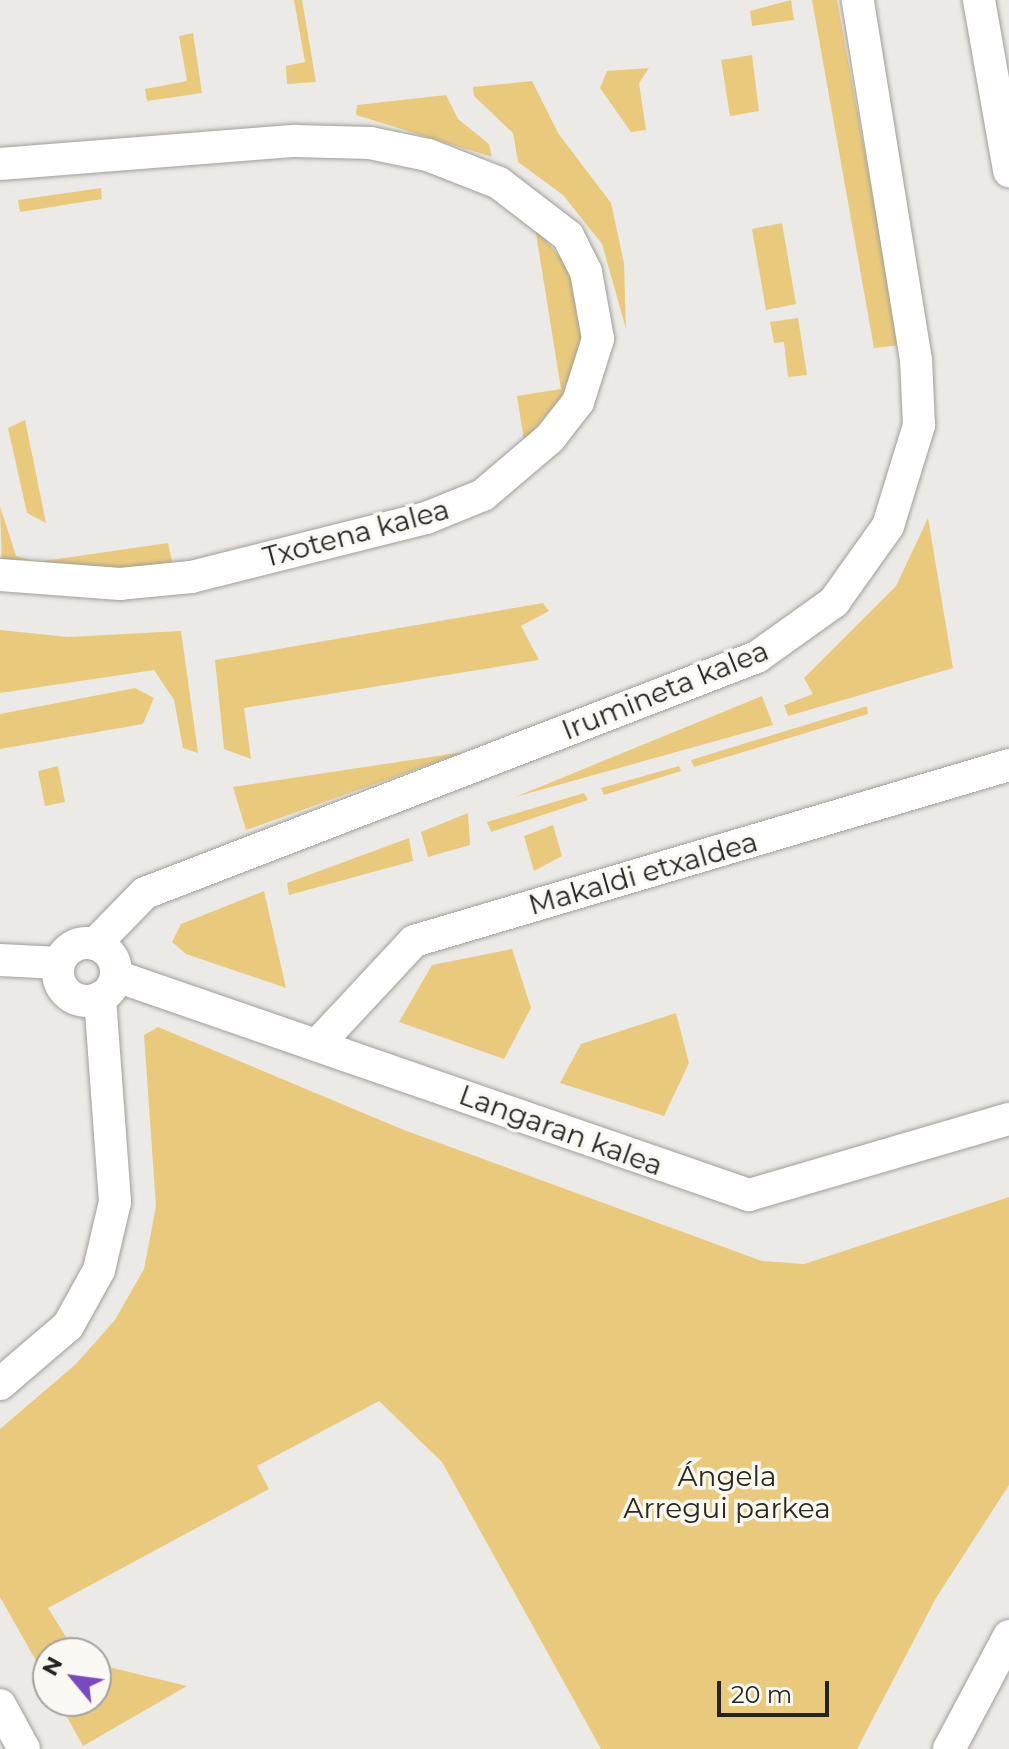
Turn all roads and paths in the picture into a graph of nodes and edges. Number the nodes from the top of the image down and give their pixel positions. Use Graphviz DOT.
graph roads {
  1 [pos="858,0"];
  2 [pos="979,0"];
  3 [pos="0,164"];
  4 [pos="1009,171"];
  5 [pos="0,575"];
  6 [pos="1009,765"];
  7 [pos="95,944"];
  8 [pos="0,960"];
  9 [pos="59,963"];
  10 [pos="108,987"];
  11 [pos="318,1044"];
  12 [pos="1009,1119"];
  13 [pos="0,1384"];
  14 [pos="1009,1636"];
  15 [pos="0,1705"];
  16 [pos="24,1749"];
  17 [pos="949,1749"];
  1 -- 7 [label="street, Irumineta kalea"];
  2 -- 4 [label="street"];
  3 -- 5 [label="street, Txotena kalea"];
  6 -- 11 [label="street, Makaldi etxaldea"];
  7 -- 9 [label="street"];
  7 -- 10 [label="street"];
  8 -- 9 [label="street"];
  9 -- 10 [label="street"];
  10 -- 11 [label="street, Langaran kalea"];
  10 -- 13 [label="street"];
  11 -- 12 [label="street, Langaran kalea"];
  14 -- 17 [label="street"];
  15 -- 16 [label="street"];
}
